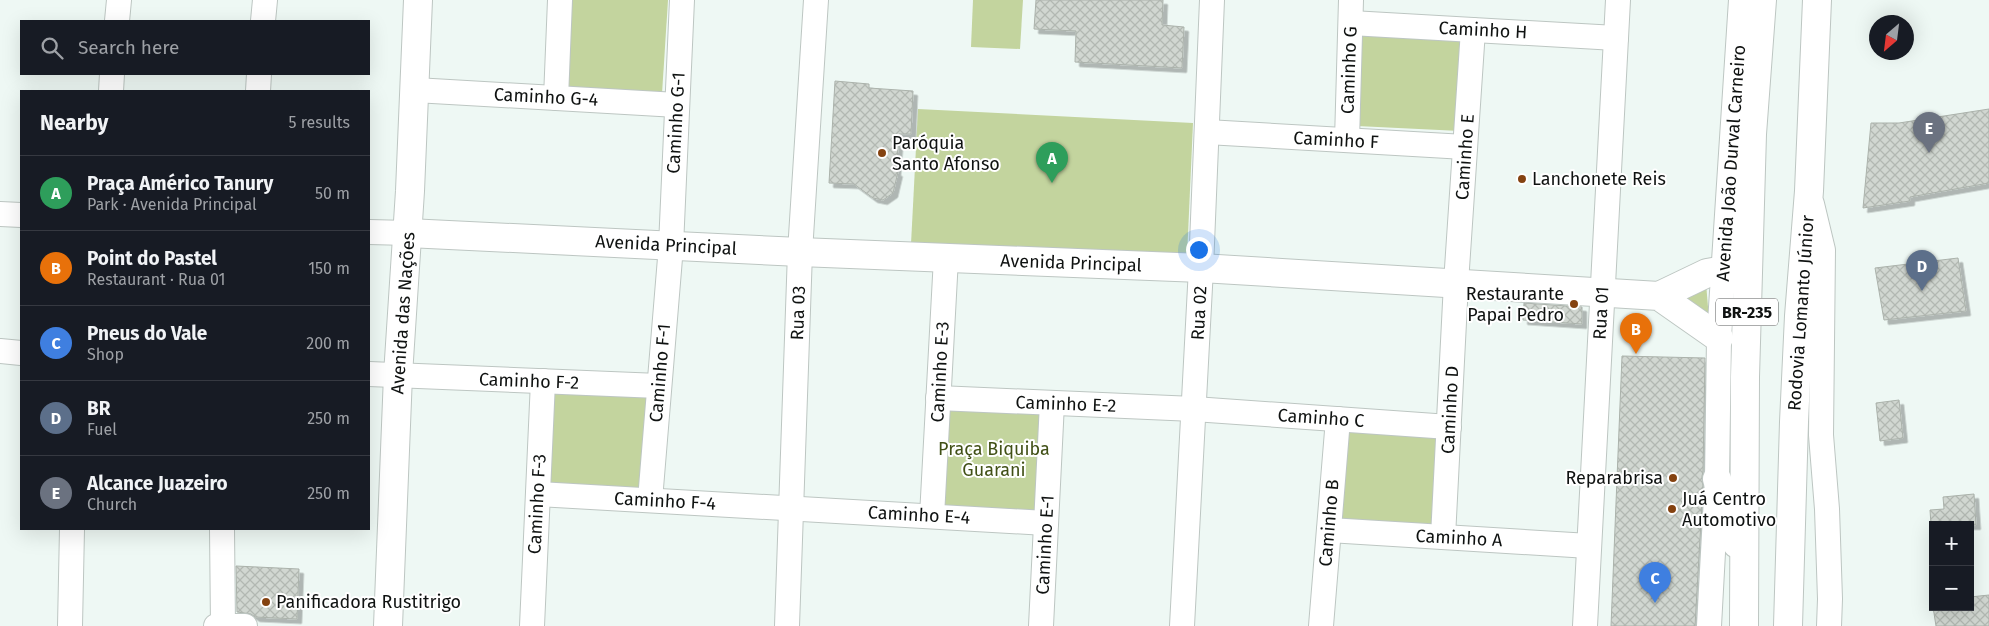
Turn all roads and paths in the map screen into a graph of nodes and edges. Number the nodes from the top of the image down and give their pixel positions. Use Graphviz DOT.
graph roads {
  1 [pos="119,0"];
  2 [pos="265,0"];
  3 [pos="418,0"];
  4 [pos="560,0"];
  5 [pos="682,0"];
  6 [pos="816,0"];
  7 [pos="1212,0"];
  8 [pos="1618,0"];
  9 [pos="1741,0"];
  10 [pos="1762,0"];
  11 [pos="1817,0"];
  12 [pos="1351,12"];
  13 [pos="117,20"];
  14 [pos="263,20"];
  15 [pos="1473,30"];
  16 [pos="1616,38"];
  17 [pos="112,75"];
  18 [pos="259,75"];
  19 [pos="111,90"];
  20 [pos="258,90"];
  21 [pos="415,90"];
  22 [pos="556,98"];
  23 [pos="677,105"];
  24 [pos="1206,132"];
  25 [pos="1347,140"];
  26 [pos="1465,147"];
  27 [pos="1809,191"];
  28 [pos="0,214"];
  29 [pos="20,215"];
  30 [pos="370,232"];
  31 [pos="408,233"];
  32 [pos="671,246"];
  33 [pos="800,252"];
  34 [pos="946,258"];
  35 [pos="1201,268"];
  36 [pos="1724,270"];
  37 [pos="1456,283"];
  38 [pos="1602,292"];
  39 [pos="1659,296"];
  40 [pos="1720,338"];
  41 [pos="0,351"];
  42 [pos="20,353"];
  43 [pos="370,374"];
  44 [pos="398,375"];
  45 [pos="543,381"];
  46 [pos="659,386"];
  47 [pos="938,398"];
  48 [pos="1052,403"];
  49 [pos="1194,409"];
  50 [pos="1338,419"];
  51 [pos="1449,427"];
  52 [pos="1717,479"];
  53 [pos="538,494"];
  54 [pos="650,500"];
  55 [pos="791,508"];
  56 [pos="932,516"];
  57 [pos="1046,523"];
  58 [pos="72,530"];
  59 [pos="222,530"];
  60 [pos="1329,530"];
  61 [pos="1443,537"];
  62 [pos="1589,546"];
  63 [pos="1745,569"];
  64 [pos="1744,625"];
  65 [pos="70,626"];
  66 [pos="227,626"];
  67 [pos="388,626"];
  68 [pos="532,626"];
  69 [pos="787,626"];
  70 [pos="1041,626"];
  71 [pos="1182,626"];
  72 [pos="1321,626"];
  73 [pos="1585,626"];
  74 [pos="1709,626"];
  75 [pos="1788,626"];
  76 [pos="1829,626"];
  1 -- 13 [label="street"];
  2 -- 14 [label="street"];
  3 -- 21 [label="main road, Avenida das Nações"];
  4 -- 22 [label="street"];
  5 -- 23 [label="street, Caminho G-1"];
  6 -- 33 [label="street, Rua 03"];
  7 -- 24 [label="street, Rua 02"];
  8 -- 16 [label="street, Rua 01"];
  9 -- 36 [label="street, Avenida João Durval Carneiro"];
  10 -- 63 [label="main road, BR-235"];
  11 -- 27 [label="main road, Rodovia Lomanto Júnior / BR-235"];
  12 -- 15 [label="street, Caminho H"];
  12 -- 25 [label="street, Caminho G"];
  15 -- 16 [label="street, Caminho H"];
  15 -- 26 [label="street, Caminho E"];
  16 -- 38 [label="street, Rua 01"];
  17 -- 19 [label="street"];
  18 -- 20 [label="street"];
  21 -- 22 [label="street, Caminho G-4"];
  21 -- 31 [label="main road, Avenida das Nações"];
  22 -- 23 [label="street, Caminho G-4"];
  23 -- 32 [label="street, Caminho G-1"];
  24 -- 25 [label="street, Caminho F"];
  24 -- 35 [label="street, Rua 02"];
  25 -- 26 [label="street, Caminho F"];
  26 -- 37 [label="street, Caminho E"];
  27 -- 75 [label="main road, Rodovia Lomanto Júnior / BR-235"];
  27 -- 76 [label="street"];
  28 -- 29 [label="street"];
  30 -- 31 [label="street"];
  31 -- 32 [label="main road, Avenida Principal"];
  31 -- 44 [label="main road, Avenida das Nações"];
  32 -- 33 [label="main road, Avenida Principal"];
  32 -- 46 [label="street, Caminho F-1"];
  33 -- 34 [label="main road, Avenida Principal"];
  33 -- 55 [label="street, Rua 03"];
  34 -- 35 [label="main road, Avenida Principal"];
  34 -- 47 [label="street, Caminho E-3"];
  35 -- 37 [label="main road, Avenida Principal"];
  35 -- 49 [label="street, Rua 02"];
  36 -- 39 [label="main road"];
  36 -- 40 [label="street, Avenida João Durval Carneiro"];
  37 -- 38 [label="main road, Avenida Principal"];
  37 -- 51 [label="street, Caminho D"];
  38 -- 39 [label="main road, Avenida Principal"];
  38 -- 62 [label="street, Rua 01"];
  39 -- 40 [label="main road"];
  40 -- 52 [label="street, Avenida João Durval Carneiro"];
  41 -- 42 [label="street"];
  43 -- 44 [label="street, Caminho F-2"];
  44 -- 45 [label="street, Caminho F-2"];
  44 -- 67 [label="main road, Avenida das Nações"];
  45 -- 46 [label="street, Caminho F-2"];
  45 -- 53 [label="street, Caminho F-3"];
  46 -- 54 [label="street, Caminho F-1"];
  47 -- 48 [label="street, Caminho E-2"];
  47 -- 56 [label="street, Caminho E-3"];
  48 -- 49 [label="street, Caminho E-2"];
  48 -- 57 [label="street, Caminho E-1"];
  49 -- 50 [label="street, Caminho C"];
  49 -- 71 [label="street, Rua 02"];
  50 -- 51 [label="street, Caminho C"];
  50 -- 60 [label="street, Caminho B"];
  51 -- 61 [label="street, Caminho D"];
  52 -- 63 [label="main road"];
  52 -- 74 [label="street, Avenida João Durval Carneiro"];
  53 -- 54 [label="street, Caminho F-4"];
  53 -- 68 [label="street, Caminho F-3"];
  54 -- 55 [label="street, Caminho F-4"];
  55 -- 56 [label="street, Caminho E-4"];
  55 -- 69 [label="street, Rua 03"];
  56 -- 57 [label="street, Caminho E-4"];
  57 -- 70 [label="street, Caminho E-1"];
  58 -- 65 [label="street"];
  59 -- 66 [label="street"];
  60 -- 61 [label="street, Caminho A"];
  60 -- 72 [label="street, Caminho B"];
  61 -- 62 [label="street, Caminho A"];
  62 -- 73 [label="street, Rua 01"];
  63 -- 64 [label="main road, BR-235"];
}
